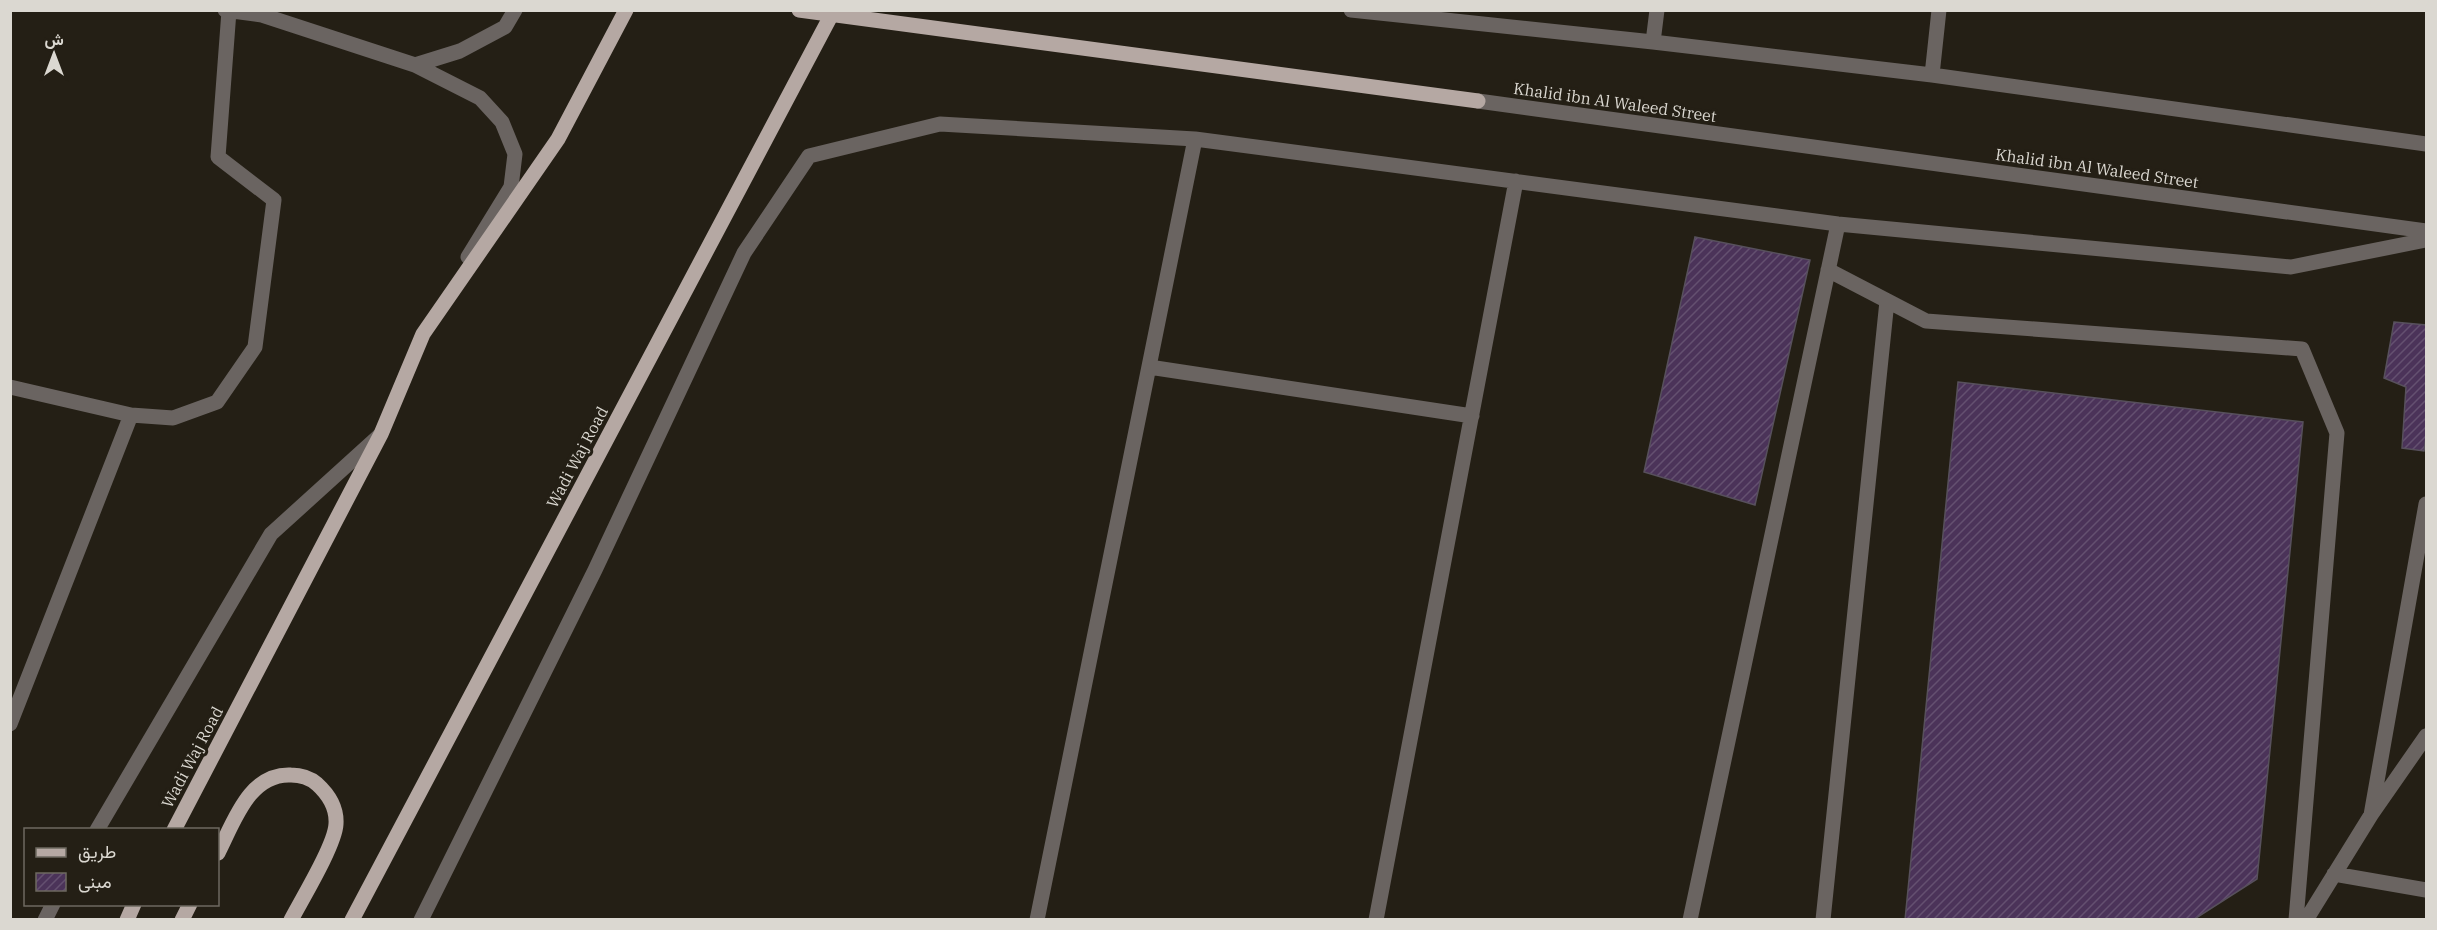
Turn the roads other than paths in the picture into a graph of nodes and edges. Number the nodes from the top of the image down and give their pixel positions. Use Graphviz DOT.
graph roads {
  1 [pos="515,10"];
  2 [pos="626,10"];
  3 [pos="799,10"];
  4 [pos="834,10"];
  5 [pos="1351,10"];
  6 [pos="1657,10"];
  7 [pos="1939,10"];
  8 [pos="227,11"];
  9 [pos="1400,13"];
  10 [pos="1653,42"];
  11 [pos="415,65"];
  12 [pos="1932,75"];
  13 [pos="1478,101"];
  14 [pos="1195,139"];
  15 [pos="2427,144"];
  16 [pos="1516,182"];
  17 [pos="1838,224"];
  18 [pos="2427,231"];
  19 [pos="2427,240"];
  20 [pos="1828,270"];
  21 [pos="1887,301"];
  22 [pos="423,334"];
  23 [pos="1149,367"];
  24 [pos="10,387"];
  25 [pos="131,415"];
  26 [pos="1472,416"];
  27 [pos="381,434"];
  28 [pos="2427,504"];
  29 [pos="10,724"];
  30 [pos="2427,736"];
  31 [pos="2371,815"];
  32 [pos="98,828"];
  33 [pos="175,828"];
  34 [pos="219,851"];
  35 [pos="2334,874"];
  36 [pos="2427,890"];
  37 [pos="52,906"];
  38 [pos="133,906"];
  39 [pos="189,906"];
  40 [pos="45,920"];
  41 [pos="127,920"];
  42 [pos="182,920"];
  43 [pos="291,920"];
  44 [pos="352,920"];
  45 [pos="421,920"];
  46 [pos="1037,920"];
  47 [pos="1376,920"];
  48 [pos="1690,920"];
  49 [pos="1823,920"];
  50 [pos="2296,920"];
  51 [pos="2306,920"];
  1 -- 11 [label="street"];
  2 -- 22 [label="main road, Wadi Waj Road"];
  3 -- 13 [label="main road, Khalid ibn Al Waleed Street, bridge"];
  4 -- 44 [label="main road, Wadi Waj Road"];
  5 -- 9 [label="street"];
  6 -- 10 [label="street"];
  7 -- 12 [label="street"];
  8 -- 11 [label="street"];
  8 -- 25 [label="street"];
  9 -- 10 [label="street"];
  10 -- 12 [label="street"];
  11 -- 22 [label="street"];
  12 -- 15 [label="street"];
  13 -- 18 [label="street, Khalid ibn Al Waleed Street"];
  14 -- 16 [label="street"];
  14 -- 23 [label="street"];
  14 -- 45 [label="street"];
  16 -- 17 [label="street"];
  16 -- 26 [label="street"];
  17 -- 19 [label="street"];
  17 -- 20 [label="street"];
  20 -- 21 [label="street"];
  20 -- 48 [label="street"];
  21 -- 49 [label="street"];
  21 -- 50 [label="street"];
  22 -- 27 [label="main road, Wadi Waj Road"];
  23 -- 26 [label="street"];
  23 -- 46 [label="street"];
  24 -- 25 [label="street"];
  25 -- 29 [label="street"];
  26 -- 47 [label="street"];
  27 -- 32 [label="street"];
  27 -- 33 [label="main road, Wadi Waj Road"];
  28 -- 31 [label="street"];
  30 -- 31 [label="street"];
  31 -- 35 [label="street"];
  34 -- 43 [label="main road"];
  35 -- 36 [label="street"];
  35 -- 51 [label="street"];
  37 -- 40 [label="street"];
  38 -- 41 [label="main road"];
  39 -- 42 [label="main road"];
}
